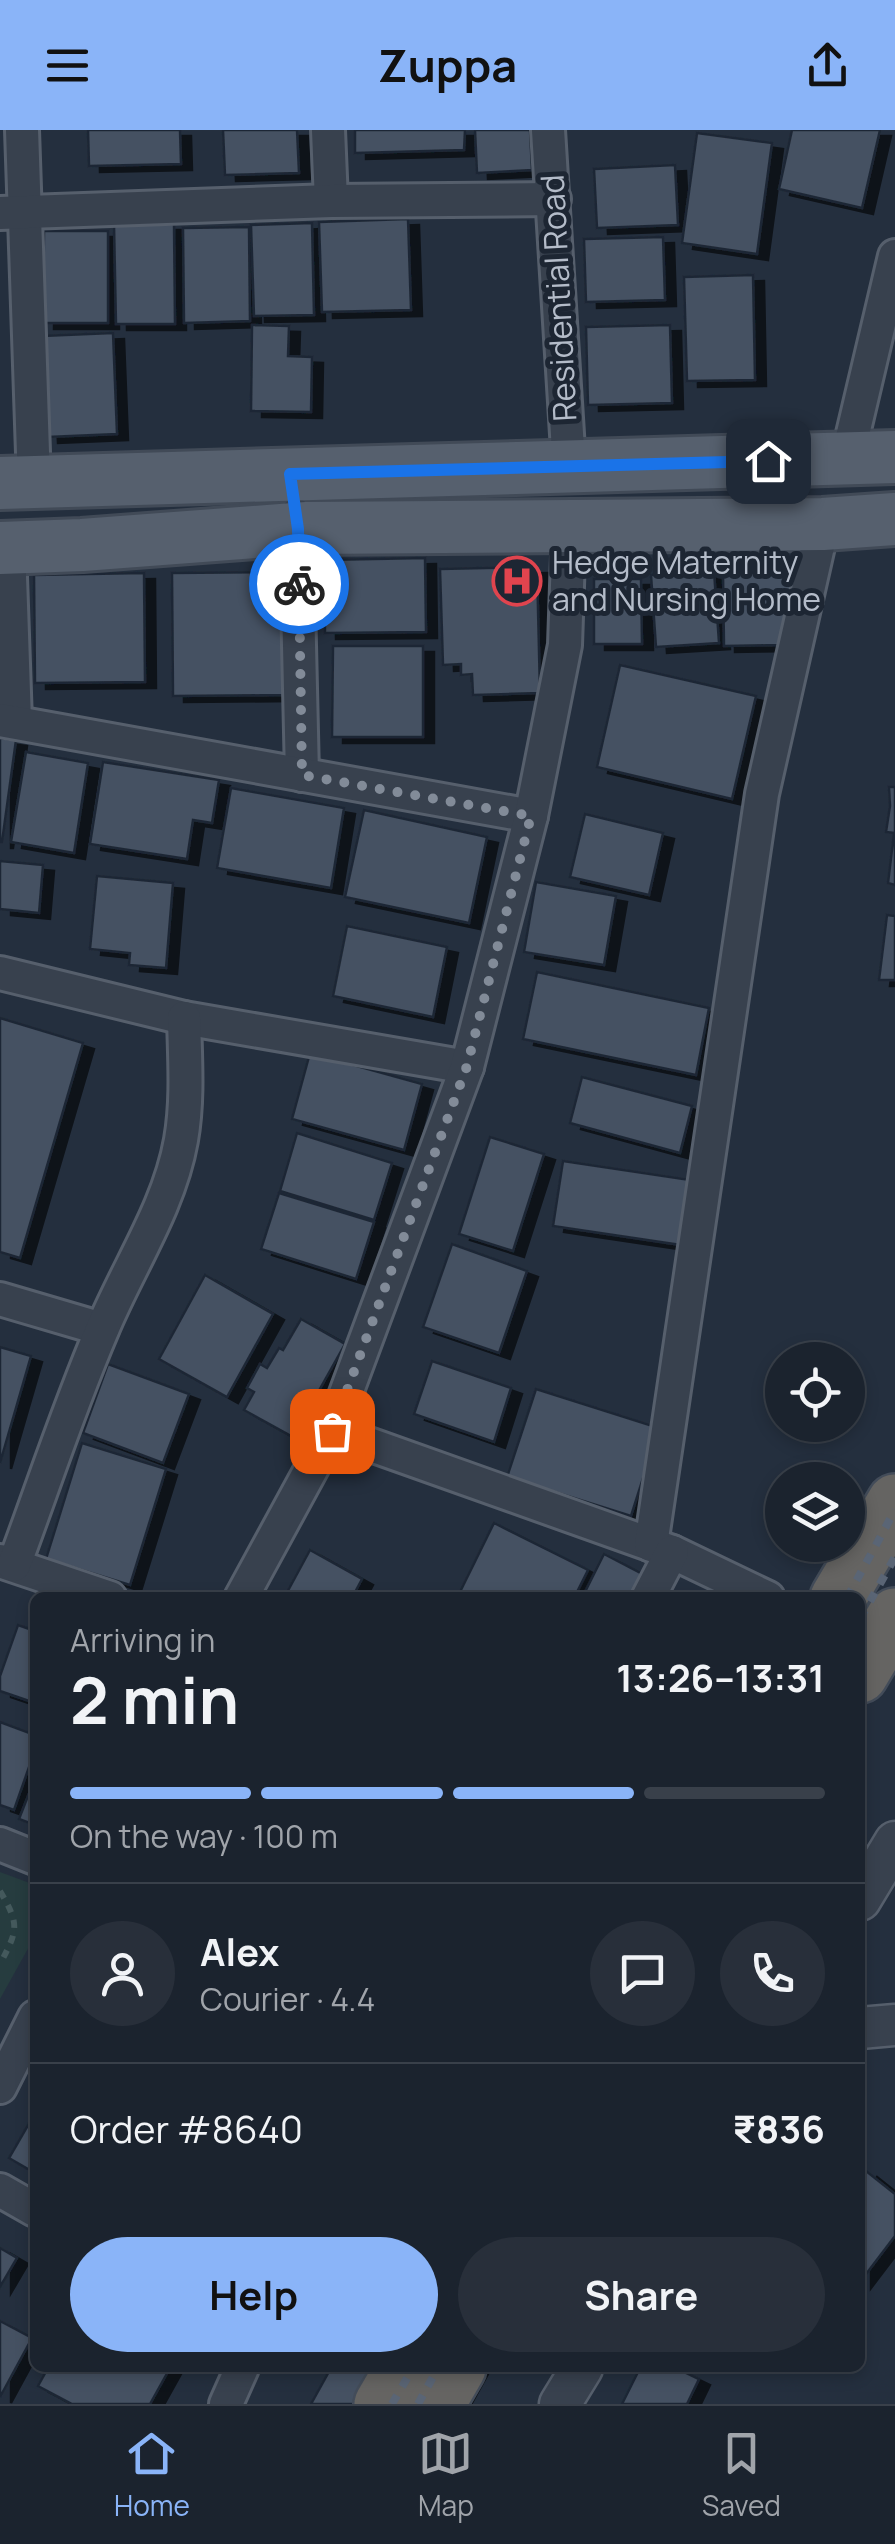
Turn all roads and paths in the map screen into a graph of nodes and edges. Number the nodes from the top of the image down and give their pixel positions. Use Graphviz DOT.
graph roads {
  1 [pos="22,130"];
  2 [pos="328,130"];
  3 [pos="548,130"];
  4 [pos="554,199"];
  5 [pos="331,201"];
  6 [pos="12,212"];
  7 [pos="895,256"];
  8 [pos="871,458"];
  9 [pos="569,466"];
  10 [pos="290,474"];
  11 [pos="17,483"];
  12 [pos="895,519"];
  13 [pos="823,524"];
  14 [pos="569,526"];
  15 [pos="298,529"];
  16 [pos="4,548"];
  17 [pos="8,721"];
  18 [pos="302,775"];
  19 [pos="531,816"];
  20 [pos="0,972"];
  21 [pos="184,1018"];
  22 [pos="467,1066"];
  23 [pos="0,1298"];
  24 [pos="102,1328"];
  25 [pos="332,1431"];
  26 [pos="895,1502"];
  27 [pos="662,1548"];
  28 [pos="7,1564"];
  29 [pos="92,1592"];
  30 [pos="244,1592"];
  31 [pos="650,1592"];
  32 [pos="755,1592"];
  33 [pos="842,1592"];
  34 [pos="895,1616"];
  35 [pos="865,1667"];
  36 [pos="895,1842"];
  37 [pos="0,1844"];
  38 [pos="30,1856"];
  39 [pos="0,1891"];
  40 [pos="865,1892"];
  41 [pos="0,1964"];
  42 [pos="895,2025"];
  43 [pos="30,2028"];
  44 [pos="865,2028"];
  45 [pos="0,2087"];
  46 [pos="0,2190"];
  47 [pos="30,2207"];
  48 [pos="240,2372"];
  49 [pos="401,2372"];
  50 [pos="456,2372"];
  51 [pos="580,2372"];
  52 [pos="226,2404"];
  53 [pos="382,2404"];
  54 [pos="437,2404"];
  55 [pos="560,2404"];
  1 -- 6 [label="street"];
  2 -- 5 [label="street"];
  3 -- 4 [label="street, Residential Road"];
  4 -- 5 [label="street"];
  4 -- 9 [label="street, Residential Road"];
  5 -- 6 [label="street"];
  6 -- 11 [label="street"];
  7 -- 8 [label="street"];
  8 -- 9 [label="main road"];
  9 -- 10 [label="main road"];
  10 -- 11 [label="main road"];
  10 -- 15 [label="street"];
  12 -- 13 [label="main road"];
  13 -- 14 [label="main road"];
  13 -- 27 [label="street"];
  14 -- 15 [label="main road"];
  14 -- 19 [label="street"];
  15 -- 16 [label="main road"];
  15 -- 18 [label="street"];
  16 -- 17 [label="street"];
  17 -- 18 [label="street"];
  18 -- 19 [label="street"];
  19 -- 22 [label="street"];
  20 -- 21 [label="street"];
  21 -- 22 [label="street"];
  21 -- 24 [label="street"];
  22 -- 25 [label="street"];
  23 -- 24 [label="street"];
  24 -- 28 [label="street"];
  25 -- 27 [label="street"];
  25 -- 30 [label="street"];
  26 -- 33 [label="highway"];
  27 -- 31 [label="street"];
  27 -- 32 [label="street"];
  28 -- 29 [label="street"];
  34 -- 35 [label="highway"];
  36 -- 40 [label="street"];
  37 -- 38 [label="street"];
  39 -- 41 [label="path"];
  42 -- 44 [label="street"];
  43 -- 45 [label="street"];
  46 -- 47 [label="street"];
  48 -- 52 [label="street"];
  49 -- 53 [label="highway"];
  50 -- 54 [label="highway"];
  51 -- 55 [label="street"];
}
